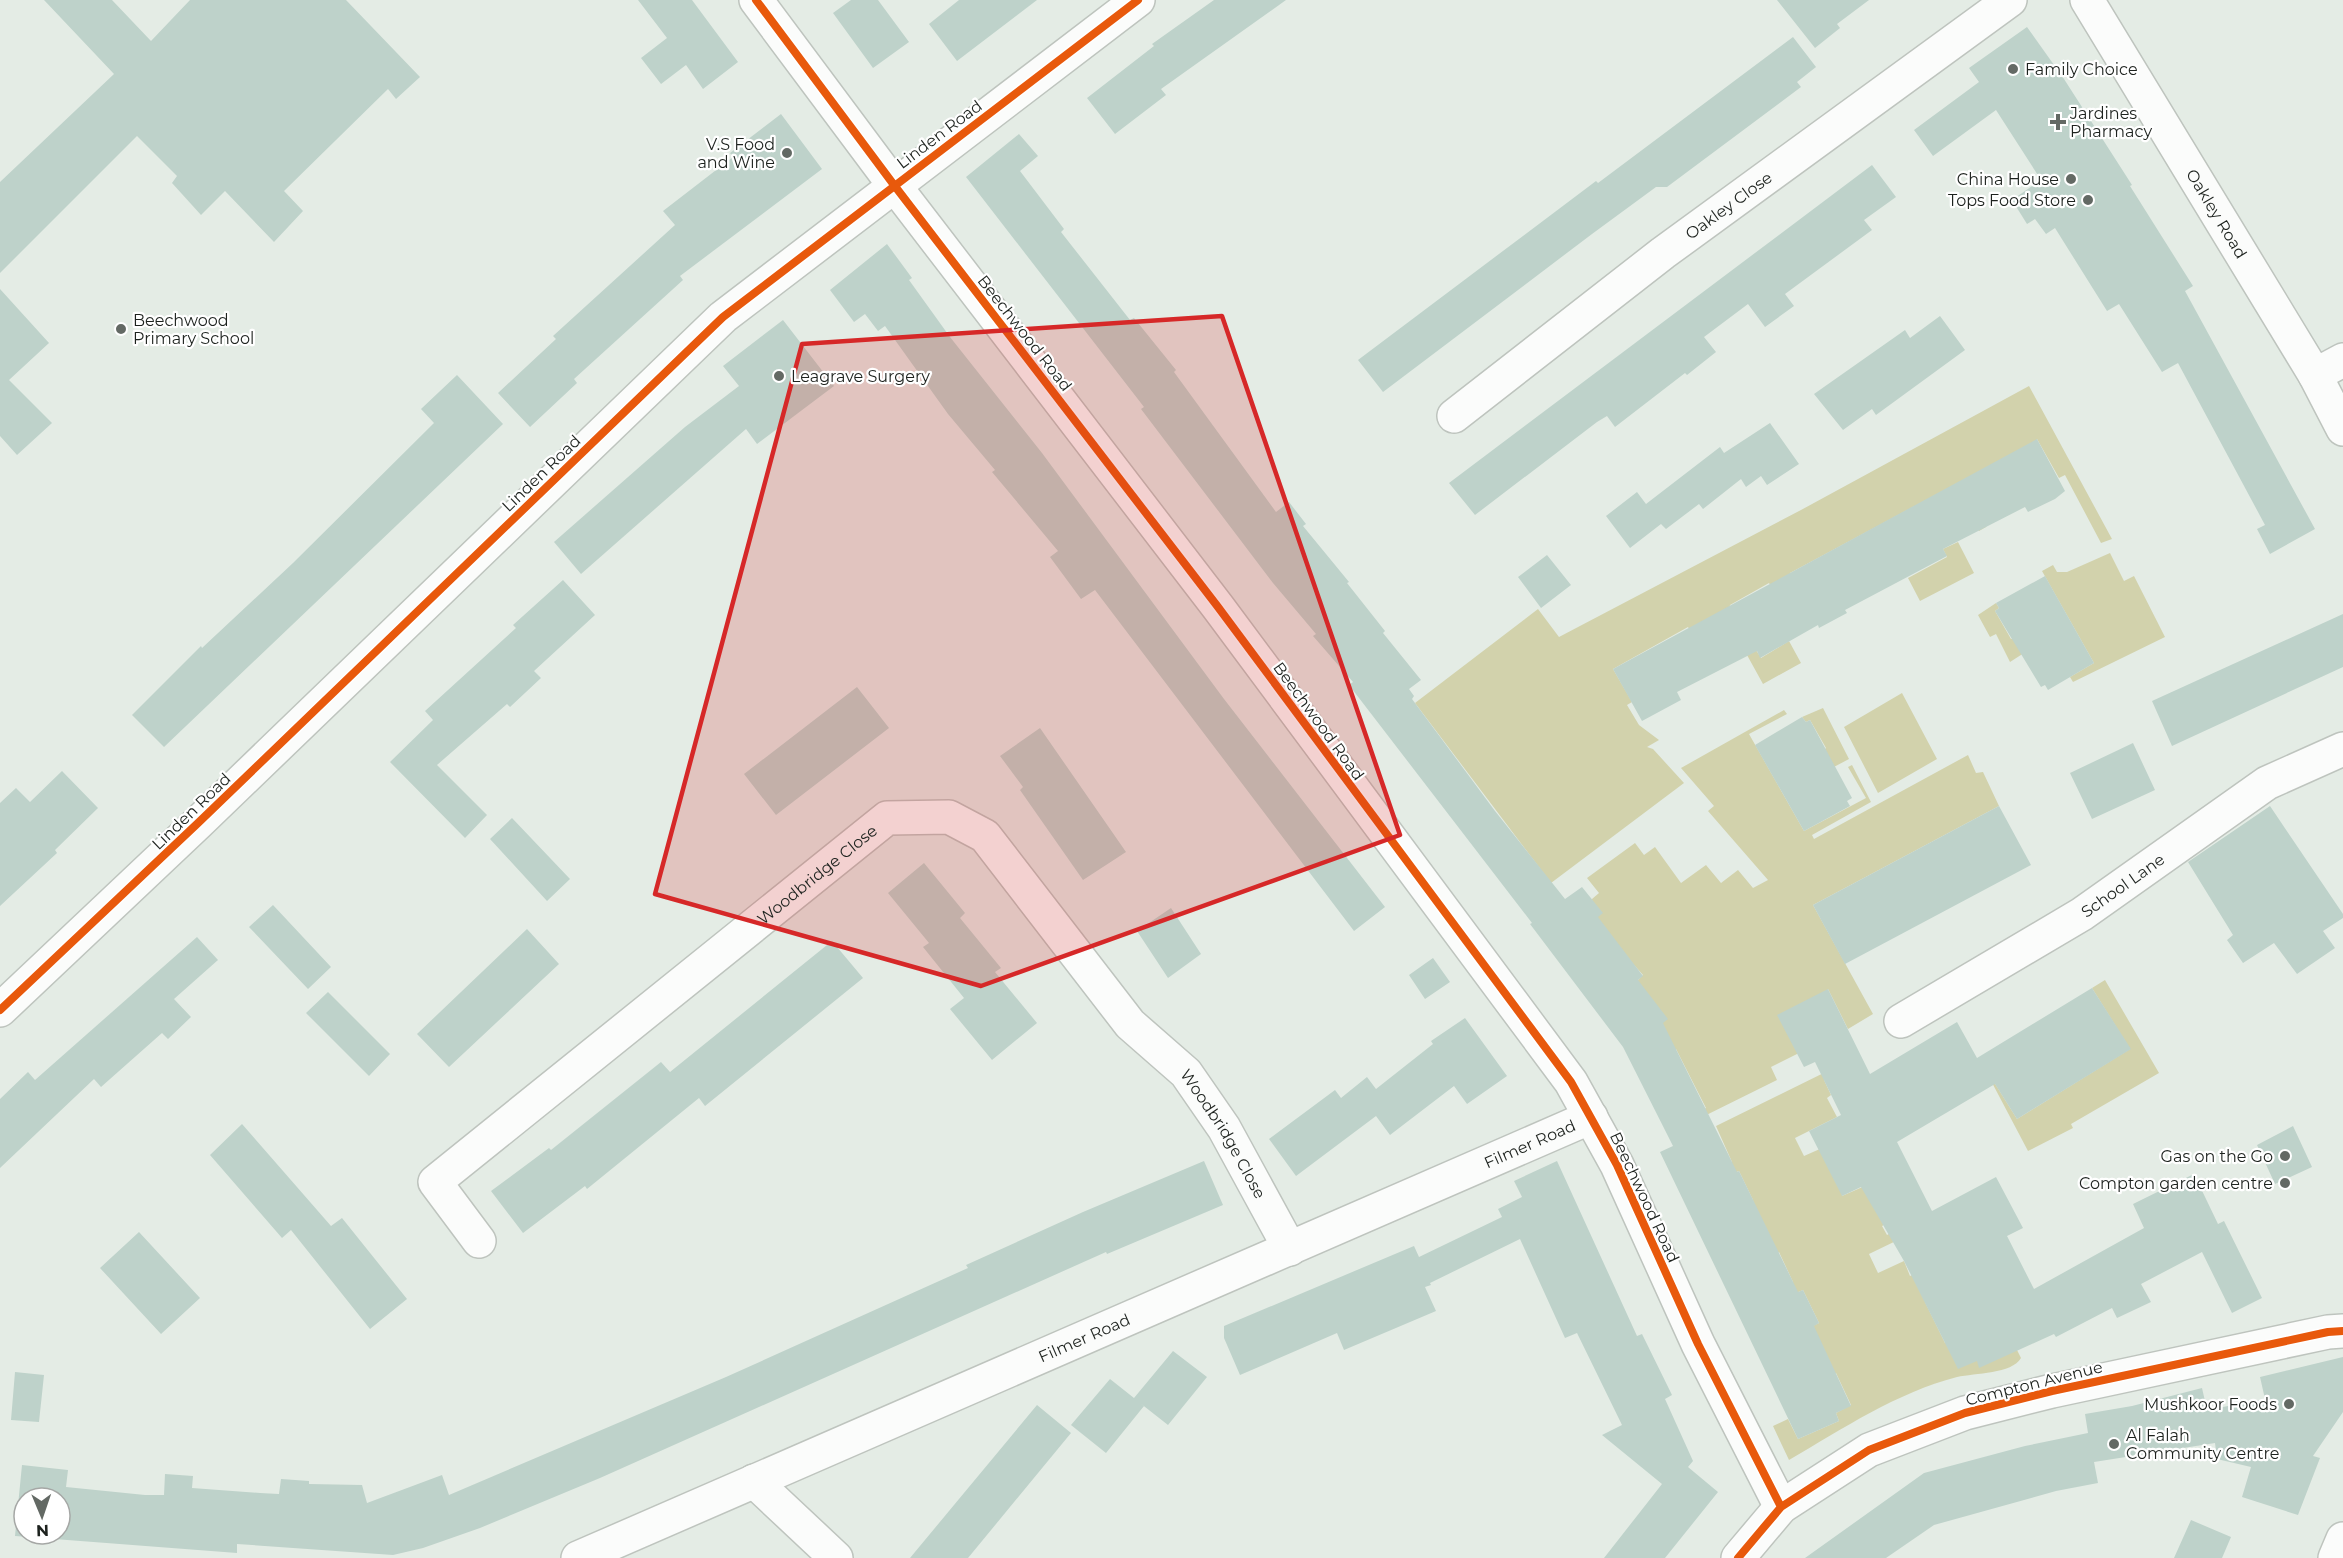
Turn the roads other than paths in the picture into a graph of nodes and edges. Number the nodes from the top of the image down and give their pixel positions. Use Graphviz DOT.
graph roads {
  1 [pos="756,0"];
  2 [pos="1138,0"];
  3 [pos="2010,0"];
  4 [pos="2086,0"];
  5 [pos="894,185"];
  6 [pos="2329,368"];
  7 [pos="1454,416"];
  8 [pos="2343,429"];
  9 [pos="2343,749"];
  10 [pos="0,1010"];
  11 [pos="1901,1021"];
  12 [pos="1591,1117"];
  13 [pos="479,1241"];
  14 [pos="1290,1249"];
  15 [pos="2343,1331"];
  16 [pos="754,1481"];
  17 [pos="1780,1507"];
  18 [pos="2343,1539"];
  19 [pos="578,1558"];
  20 [pos="836,1558"];
  21 [pos="1738,1558"];
  22 [pos="2335,1558"];
  1 -- 5 [label="street, Beechwood Road"];
  2 -- 5 [label="street, Linden Road"];
  3 -- 7 [label="street, Oakley Close"];
  4 -- 6 [label="street, Oakley Road"];
  5 -- 10 [label="street, Linden Road"];
  5 -- 12 [label="street, Beechwood Road"];
  6 -- 8 [label="street, Oakley Road"];
  9 -- 11 [label="street, School Lane"];
  12 -- 14 [label="street, Filmer Road"];
  12 -- 17 [label="street, Beechwood Road"];
  13 -- 14 [label="street, Woodbridge Close"];
  14 -- 16 [label="street, Filmer Road"];
  15 -- 17 [label="street, Compton Avenue"];
  16 -- 19 [label="street, Filmer Road"];
  16 -- 20 [label="street"];
  17 -- 21 [label="street, Compton Avenue"];
  18 -- 22 [label="street"];
}
